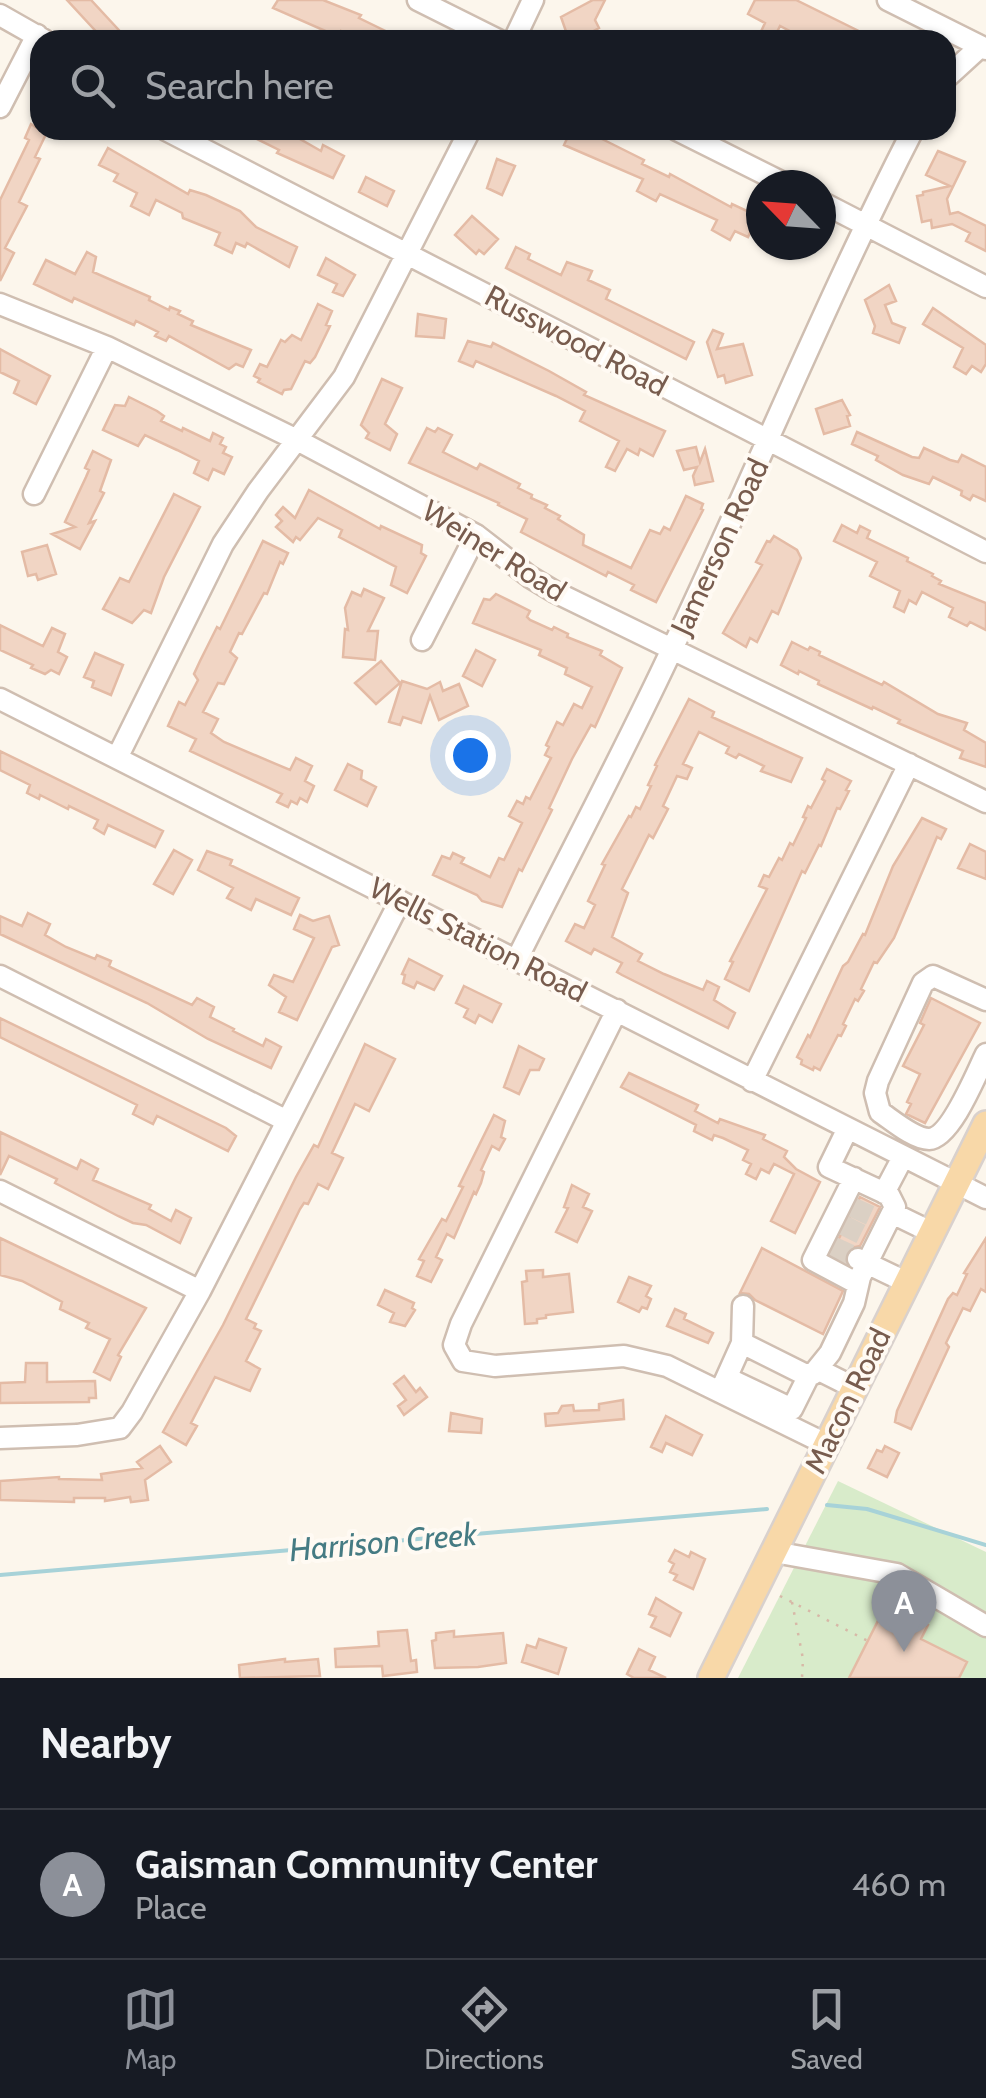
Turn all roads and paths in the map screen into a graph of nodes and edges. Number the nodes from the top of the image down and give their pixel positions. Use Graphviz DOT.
graph roads {
  1 [pos="418,0"];
  2 [pos="533,0"];
  3 [pos="888,0"];
  4 [pos="0,15"];
  5 [pos="478,30"];
  6 [pos="519,30"];
  7 [pos="947,30"];
  8 [pos="30,32"];
  9 [pos="956,34"];
  10 [pos="983,48"];
  11 [pos="30,54"];
  12 [pos="956,70"];
  13 [pos="0,107"];
  14 [pos="186,140"];
  15 [pos="465,140"];
  16 [pos="697,140"];
  17 [pos="908,140"];
  18 [pos="757,170"];
  19 [pos="836,210"];
  20 [pos="864,224"];
  21 [pos="409,254"];
  22 [pos="986,287"];
  23 [pos="0,304"];
  24 [pos="107,347"];
  25 [pos="297,440"];
  26 [pos="768,442"];
  27 [pos="34,494"];
  28 [pos="476,534"];
  29 [pos="986,552"];
  30 [pos="422,640"];
  31 [pos="672,650"];
  32 [pos="0,698"];
  33 [pos="118,758"];
  34 [pos="909,764"];
  35 [pos="986,802"];
  36 [pos="400,901"];
  37 [pos="517,959"];
  38 [pos="0,976"];
  39 [pos="986,1000"];
  40 [pos="618,1010"];
  41 [pos="986,1054"];
  42 [pos="752,1080"];
  43 [pos="890,1119"];
  44 [pos="288,1121"];
  45 [pos="986,1124"];
  46 [pos="847,1130"];
  47 [pos="878,1144"];
  48 [pos="903,1157"];
  49 [pos="854,1178"];
  50 [pos="956,1184"];
  51 [pos="0,1191"];
  52 [pos="884,1193"];
  53 [pos="986,1198"];
  54 [pos="881,1227"];
  55 [pos="931,1232"];
  56 [pos="863,1261"];
  57 [pos="906,1282"];
  58 [pos="858,1284"];
  59 [pos="200,1291"];
  60 [pos="743,1306"];
  61 [pos="742,1342"];
  62 [pos="814,1373"];
  63 [pos="723,1385"];
  64 [pos="854,1388"];
  65 [pos="0,1438"];
  66 [pos="828,1445"];
  67 [pos="774,1552"];
  68 [pos="780,1596"];
  69 [pos="792,1602"];
  70 [pos="986,1626"];
  71 [pos="868,1641"];
  72 [pos="711,1678"];
  73 [pos="802,1678"];
  1 -- 5 [label="street"];
  2 -- 6 [label="street"];
  3 -- 7 [label="street"];
  4 -- 8 [label="street"];
  9 -- 10 [label="street"];
  10 -- 12 [label="street"];
  11 -- 13 [label="street"];
  14 -- 21 [label="street, Russwood Road"];
  15 -- 21 [label="street"];
  16 -- 18 [label="street"];
  17 -- 20 [label="street, Jamerson Road"];
  19 -- 20 [label="street"];
  20 -- 22 [label="street"];
  20 -- 26 [label="street, Jamerson Road"];
  21 -- 25 [label="street"];
  21 -- 26 [label="street, Russwood Road"];
  23 -- 24 [label="street, Weiner Road"];
  24 -- 25 [label="street, Weiner Road"];
  24 -- 27 [label="street"];
  25 -- 28 [label="street, Weiner Road"];
  25 -- 33 [label="street"];
  26 -- 29 [label="street, Russwood Road"];
  26 -- 31 [label="street, Jamerson Road"];
  28 -- 30 [label="street"];
  28 -- 31 [label="street, Weiner Road"];
  31 -- 34 [label="street, Weiner Road"];
  31 -- 37 [label="street, Jamerson Road"];
  32 -- 33 [label="street, Wells Station Road"];
  33 -- 36 [label="street, Wells Station Road"];
  34 -- 35 [label="street, Weiner Road"];
  34 -- 42 [label="street"];
  36 -- 37 [label="street, Wells Station Road"];
  36 -- 44 [label="street"];
  37 -- 40 [label="street, Wells Station Road"];
  38 -- 44 [label="street"];
  39 -- 43 [label="street"];
  40 -- 42 [label="street, Wells Station Road"];
  40 -- 63 [label="street"];
  41 -- 43 [label="street"];
  42 -- 46 [label="street, Wells Station Road"];
  43 -- 47 [label="street"];
  44 -- 59 [label="street"];
  45 -- 50 [label="main road, Macon Road"];
  46 -- 47 [label="street, Wells Station Road"];
  46 -- 49 [label="street"];
  47 -- 48 [label="street, Wells Station Road"];
  48 -- 50 [label="street, Wells Station Road"];
  48 -- 52 [label="street"];
  49 -- 52 [label="street"];
  49 -- 58 [label="street"];
  50 -- 53 [label="street, Wells Station Road"];
  50 -- 55 [label="main road, Macon Road"];
  51 -- 59 [label="street"];
  52 -- 54 [label="street"];
  54 -- 55 [label="street"];
  54 -- 56 [label="street"];
  55 -- 57 [label="main road, Macon Road"];
  56 -- 57 [label="street"];
  56 -- 58 [label="street"];
  57 -- 64 [label="main road, Macon Road"];
  58 -- 62 [label="street"];
  59 -- 65 [label="street"];
  60 -- 61 [label="street"];
  61 -- 62 [label="street"];
  61 -- 63 [label="street"];
  62 -- 63 [label="street"];
  62 -- 64 [label="street"];
  63 -- 66 [label="street"];
  64 -- 66 [label="main road, Macon Road"];
  66 -- 67 [label="main road, Macon Road"];
  67 -- 70 [label="street"];
  67 -- 72 [label="main road, Macon Road"];
  68 -- 69 [label="path"];
  69 -- 71 [label="path"];
  69 -- 73 [label="path"];
}
